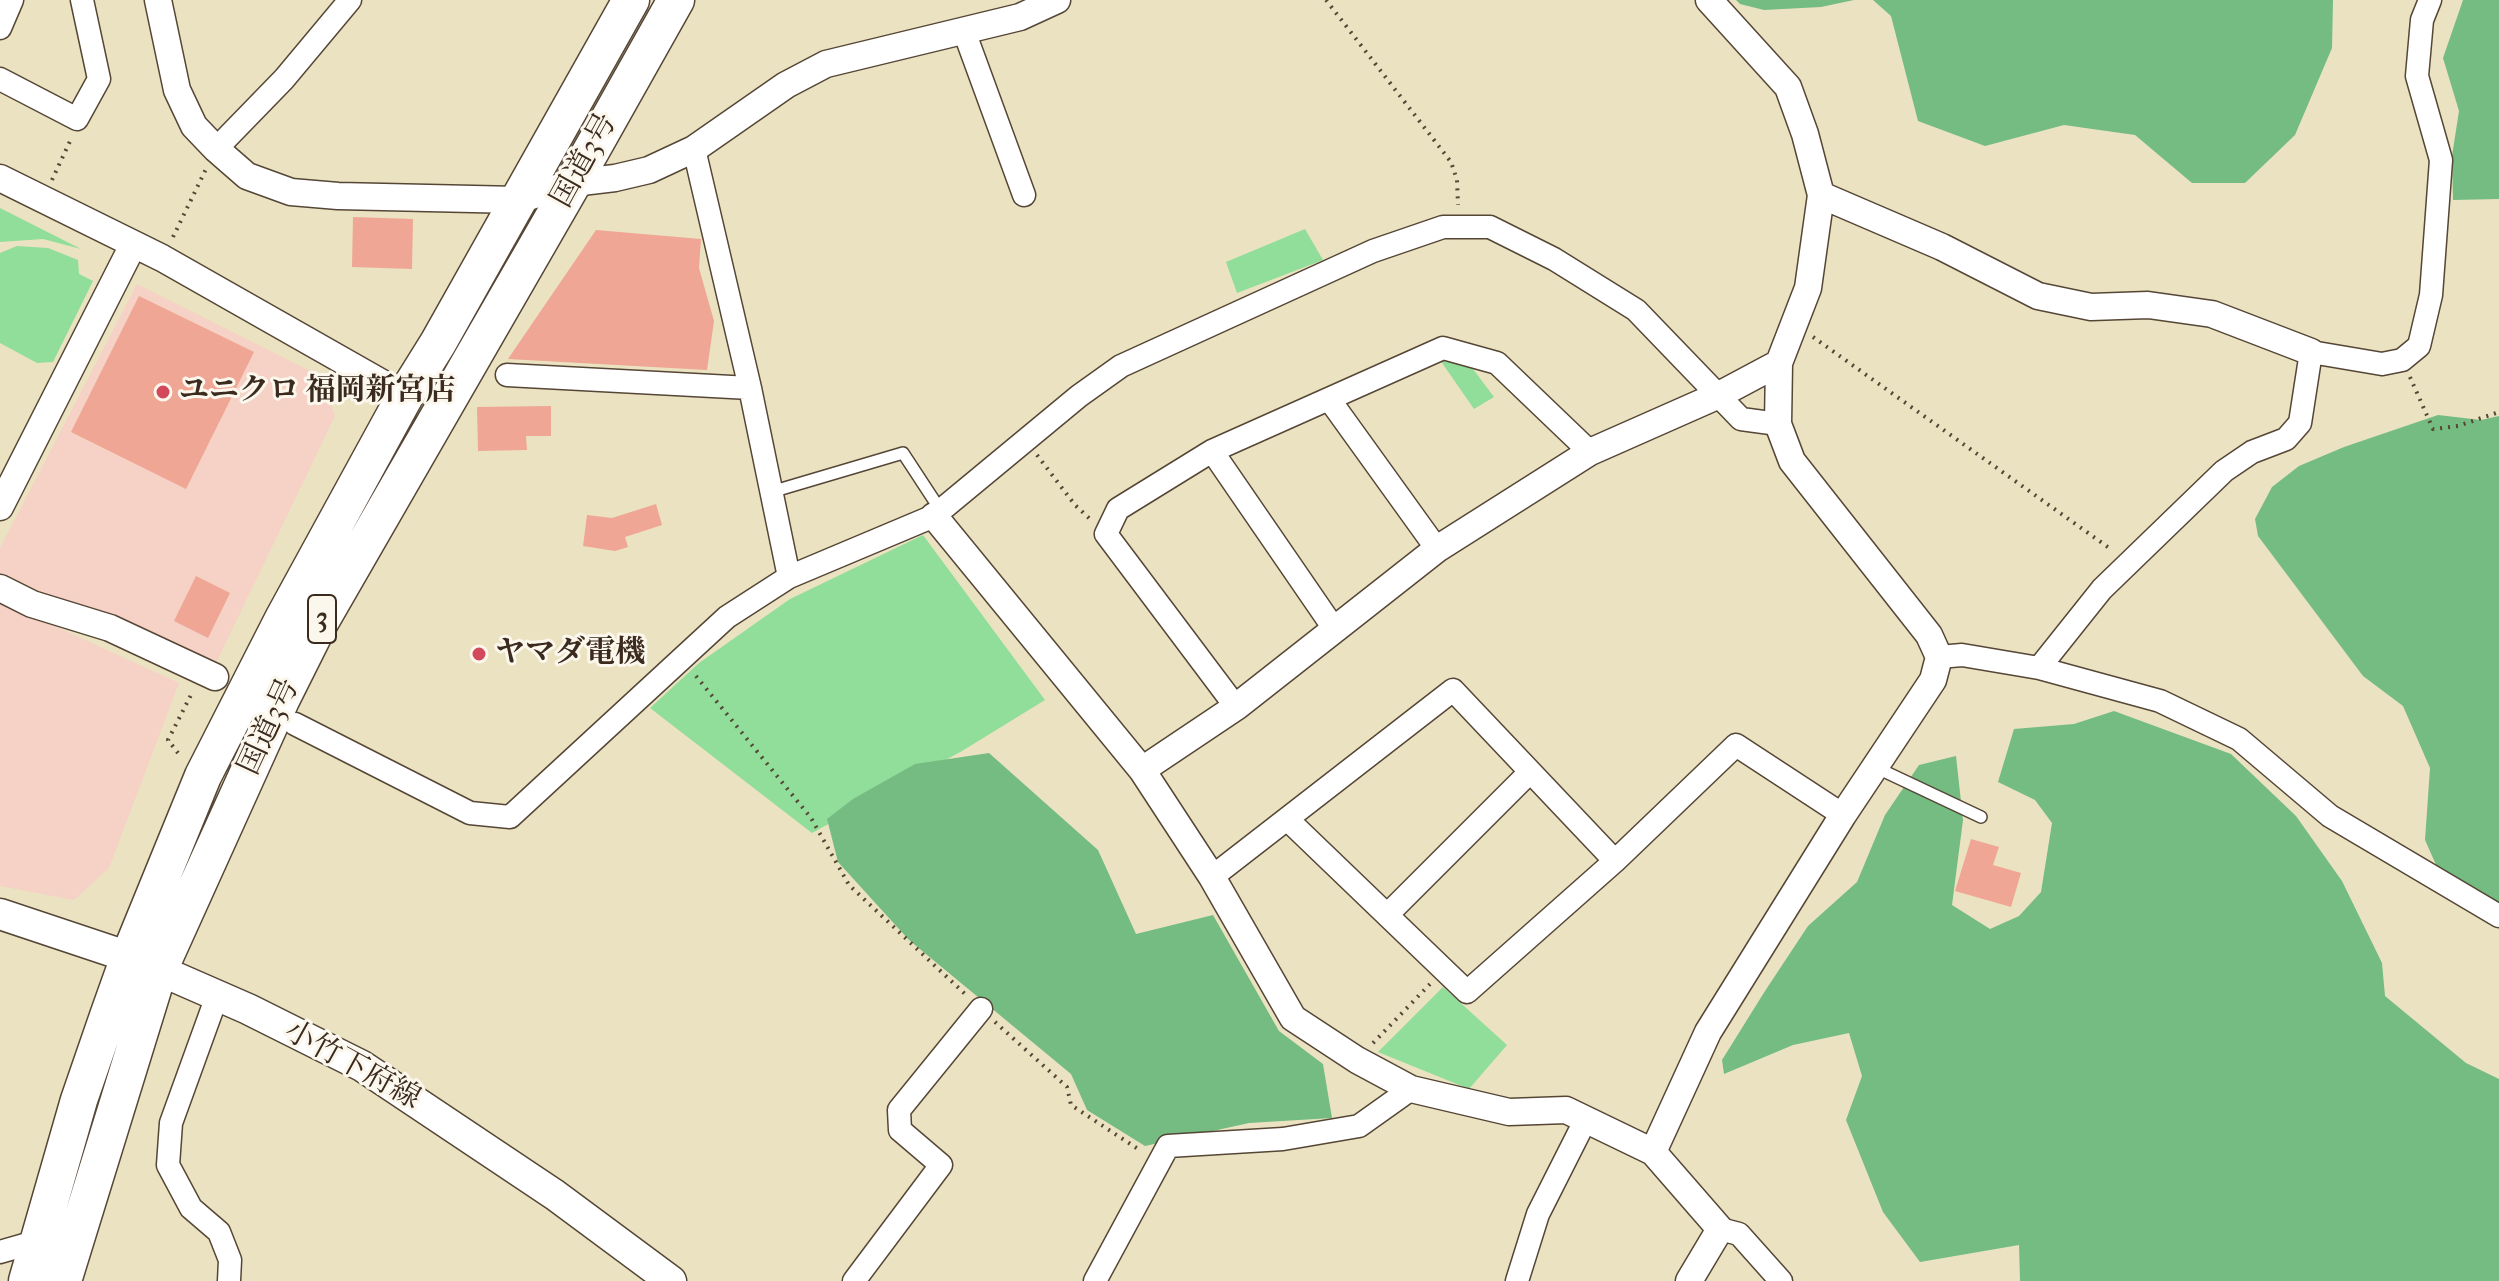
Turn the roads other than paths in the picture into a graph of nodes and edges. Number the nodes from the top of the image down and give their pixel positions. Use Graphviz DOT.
graph roads {
  1 [pos="12,0"];
  2 [pos="82,0"];
  3 [pos="158,0"];
  4 [pos="350,0"];
  5 [pos="631,0"];
  6 [pos="676,0"];
  7 [pos="1057,0"];
  8 [pos="1709,0"];
  9 [pos="2430,0"];
  10 [pos="0,28"];
  11 [pos="964,31"];
  12 [pos="0,79"];
  13 [pos="216,149"];
  14 [pos="694,149"];
  15 [pos="0,178"];
  16 [pos="573,183"];
  17 [pos="1024,195"];
  18 [pos="1821,195"];
  19 [pos="518,200"];
  20 [pos="133,245"];
  21 [pos="2311,352"];
  22 [pos="1779,363"];
  23 [pos="507,375"];
  24 [pos="750,388"];
  25 [pos="1719,395"];
  26 [pos="405,396"];
  27 [pos="1329,399"];
  28 [pos="1778,424"];
  29 [pos="1212,451"];
  30 [pos="1590,452"];
  31 [pos="771,492"];
  32 [pos="0,507"];
  33 [pos="938,514"];
  34 [pos="1437,549"];
  35 [pos="789,577"];
  36 [pos="0,588"];
  37 [pos="1335,630"];
  38 [pos="1939,657"];
  39 [pos="2039,668"];
  40 [pos="209,674"];
  41 [pos="1236,707"];
  42 [pos="295,724"];
  43 [pos="1875,767"];
  44 [pos="1142,770"];
  45 [pos="1530,772"];
  46 [pos="1843,815"];
  47 [pos="1981,817"];
  48 [pos="1287,819"];
  49 [pos="1615,861"];
  50 [pos="1212,877"];
  51 [pos="0,914"];
  52 [pos="1387,915"];
  53 [pos="2499,916"];
  54 [pos="144,964"];
  55 [pos="217,996"];
  56 [pos="981,1009"];
  57 [pos="1411,1089"];
  58 [pos="1586,1119"];
  59 [pos="1653,1152"];
  60 [pos="1720,1229"];
  61 [pos="38,1241"];
  62 [pos="0,1252"];
  63 [pos="27,1281"];
  64 [pos="63,1281"];
  65 [pos="229,1281"];
  66 [pos="671,1281"];
  67 [pos="854,1281"];
  68 [pos="1095,1281"];
  69 [pos="1517,1281"];
  70 [pos="1689,1281"];
  71 [pos="1781,1281"];
  1 -- 10 [label="street"];
  2 -- 12 [label="street"];
  3 -- 13 [label="street"];
  4 -- 13 [label="street"];
  5 -- 19 [label="highway, 国道3号 / 3"];
  6 -- 16 [label="highway, 国道3号 / 3"];
  7 -- 11 [label="street"];
  8 -- 18 [label="street"];
  9 -- 21 [label="street"];
  11 -- 14 [label="street"];
  11 -- 17 [label="street"];
  13 -- 19 [label="street"];
  14 -- 16 [label="street"];
  14 -- 24 [label="street"];
  15 -- 20 [label="street"];
  16 -- 19 [label="street"];
  16 -- 54 [label="highway, 国道3号 / 3"];
  18 -- 21 [label="street"];
  18 -- 22 [label="street"];
  19 -- 26 [label="highway, 国道3号 / 3"];
  20 -- 26 [label="street"];
  20 -- 32 [label="street"];
  21 -- 39 [label="street"];
  22 -- 25 [label="street"];
  22 -- 28 [label="street"];
  23 -- 24 [label="street"];
  24 -- 31 [label="street"];
  25 -- 28 [label="street"];
  25 -- 30 [label="street"];
  25 -- 33 [label="street"];
  26 -- 54 [label="highway, 国道3号 / 3"];
  27 -- 29 [label="street"];
  27 -- 30 [label="street"];
  27 -- 34 [label="street"];
  28 -- 38 [label="street"];
  29 -- 37 [label="street"];
  29 -- 41 [label="street"];
  30 -- 34 [label="street"];
  31 -- 33 [label="lane"];
  31 -- 35 [label="street"];
  33 -- 35 [label="street"];
  33 -- 44 [label="street"];
  34 -- 37 [label="street"];
  35 -- 42 [label="street"];
  36 -- 40 [label="street"];
  37 -- 41 [label="street"];
  38 -- 39 [label="street"];
  38 -- 43 [label="street"];
  39 -- 53 [label="street"];
  41 -- 44 [label="street"];
  43 -- 46 [label="street"];
  43 -- 47 [label="lane"];
  44 -- 50 [label="street"];
  45 -- 48 [label="street"];
  45 -- 49 [label="street"];
  45 -- 52 [label="street"];
  46 -- 49 [label="street"];
  46 -- 59 [label="street"];
  48 -- 50 [label="street"];
  48 -- 52 [label="street"];
  49 -- 52 [label="street"];
  50 -- 57 [label="street"];
  51 -- 54 [label="main road, 小竹下府線"];
  54 -- 55 [label="main road, 小竹下府線"];
  54 -- 61 [label="highway, 国道3号 / 3"];
  54 -- 64 [label="highway, 国道3号 / 3"];
  55 -- 65 [label="street"];
  55 -- 66 [label="main road, 小竹下府線"];
  56 -- 67 [label="street"];
  57 -- 58 [label="street"];
  57 -- 68 [label="street"];
  58 -- 59 [label="street"];
  58 -- 69 [label="street"];
  59 -- 60 [label="street"];
  60 -- 70 [label="street"];
  60 -- 71 [label="street"];
  61 -- 62 [label="street"];
  61 -- 63 [label="highway, 国道3号 / 3"];
}
